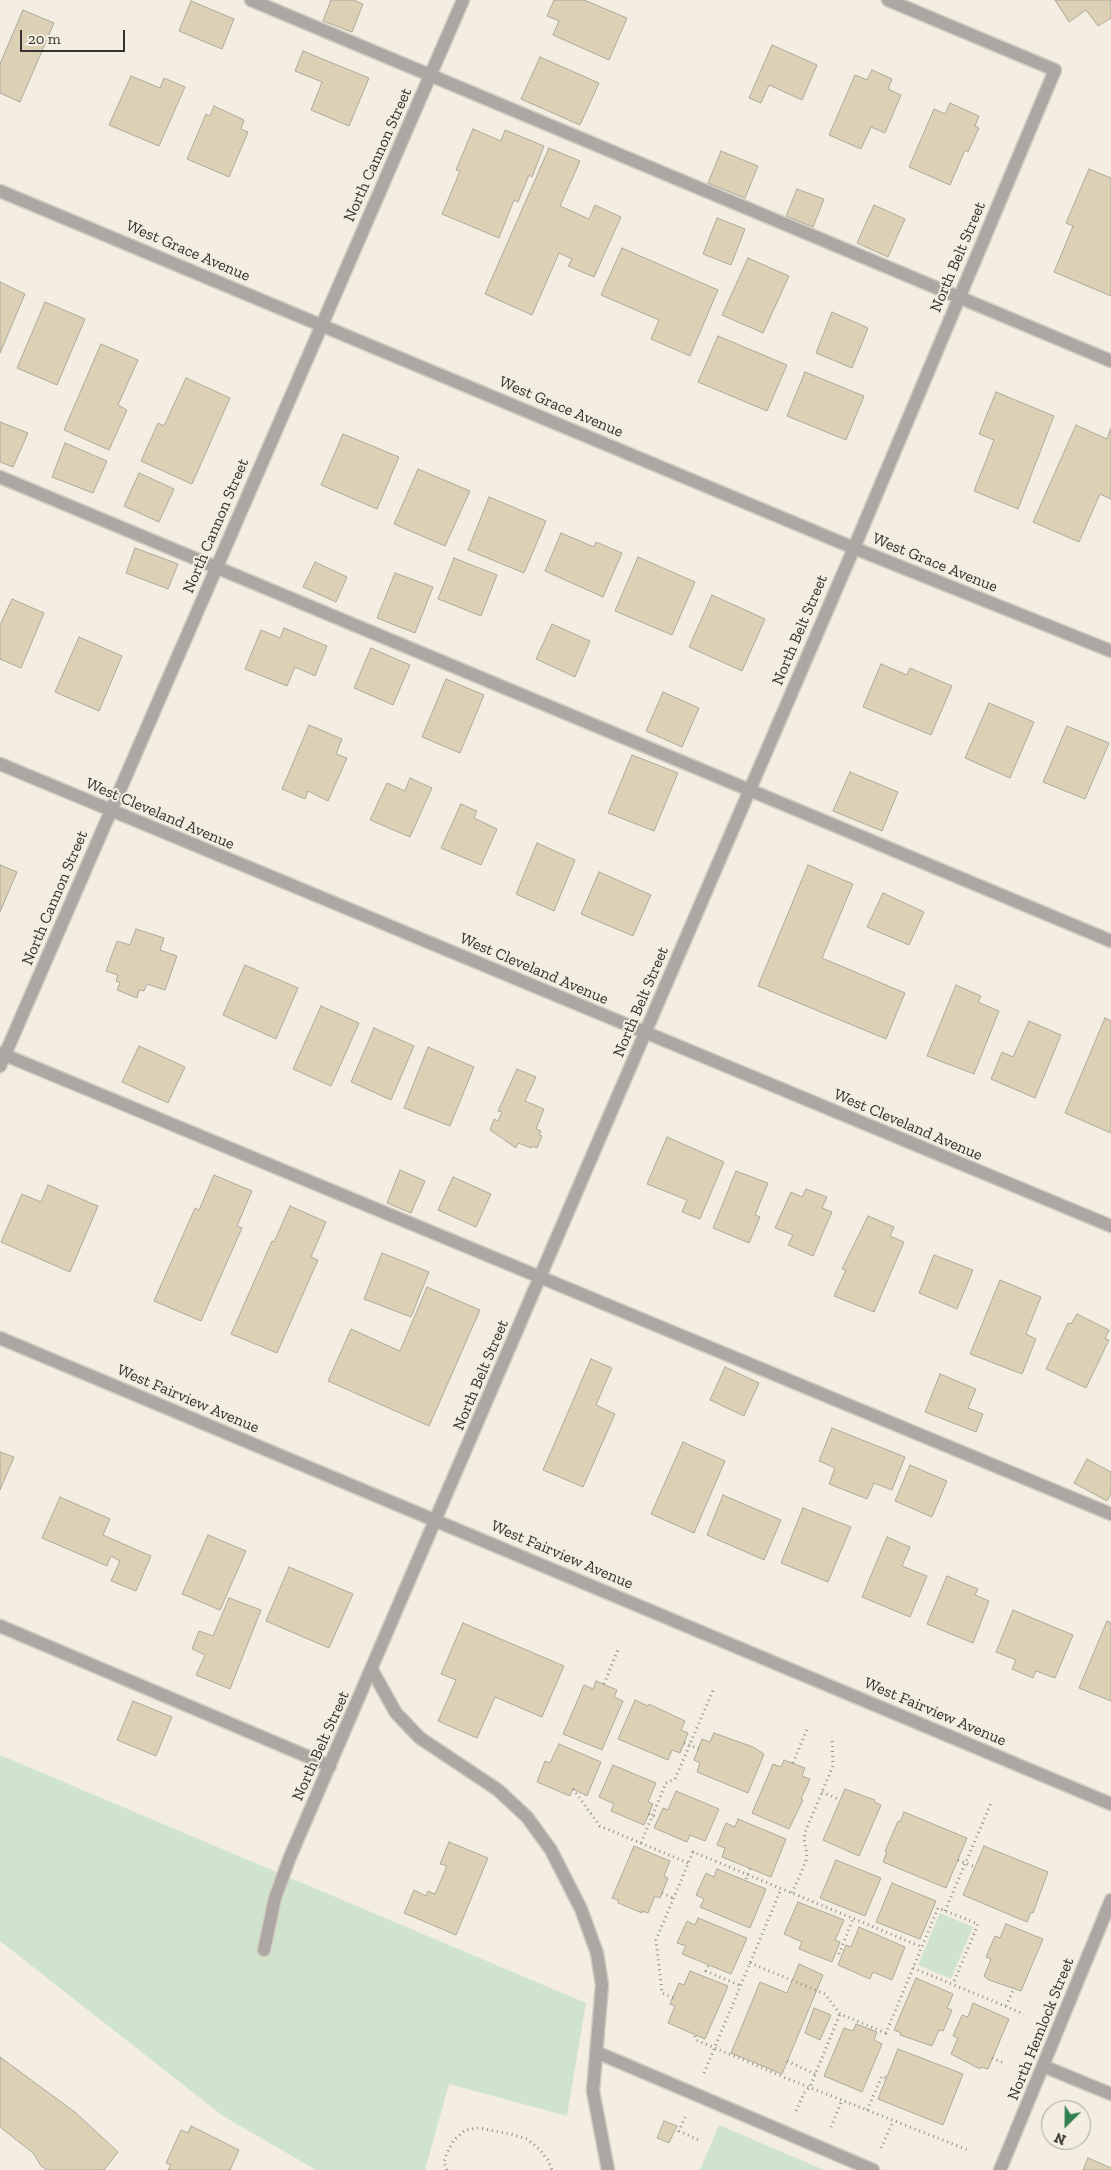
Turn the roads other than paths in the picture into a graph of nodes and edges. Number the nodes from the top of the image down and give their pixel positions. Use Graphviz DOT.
graph roads {
  1 [pos="251,0"];
  2 [pos="463,0"];
  3 [pos="888,0"];
  4 [pos="431,76"];
  5 [pos="0,190"];
  6 [pos="959,297"];
  7 [pos="322,324"];
  8 [pos="1111,361"];
  9 [pos="0,477"];
  10 [pos="854,548"];
  11 [pos="216,566"];
  12 [pos="1111,651"];
  13 [pos="0,764"];
  14 [pos="749,791"];
  15 [pos="110,811"];
  16 [pos="1111,941"];
  17 [pos="645,1033"];
  18 [pos="2,1058"];
  19 [pos="1111,1226"];
  20 [pos="541,1278"];
  21 [pos="0,1338"];
  22 [pos="1111,1514"];
  23 [pos="436,1520"];
  24 [pos="0,1626"];
  25 [pos="372,1670"];
  26 [pos="330,1766"];
  27 [pos="1111,1804"];
  28 [pos="1111,1900"];
  29 [pos="264,1950"];
  30 [pos="596,2052"];
  31 [pos="1043,2066"];
  32 [pos="1111,2094"];
  33 [pos="608,2170"];
  34 [pos="873,2170"];
  35 [pos="1000,2170"];
  1 -- 4 [label="street"];
  2 -- 4 [label="street, North Cannon Street"];
  3 -- 6 [label="street, North Belt Street"];
  4 -- 6 [label="street"];
  4 -- 7 [label="street, North Cannon Street"];
  5 -- 7 [label="street, West Grace Avenue"];
  6 -- 8 [label="street"];
  6 -- 10 [label="street, North Belt Street"];
  7 -- 10 [label="street, West Grace Avenue"];
  7 -- 11 [label="street, North Cannon Street"];
  9 -- 11 [label="street"];
  10 -- 12 [label="street, West Grace Avenue"];
  10 -- 14 [label="street, North Belt Street"];
  11 -- 14 [label="street"];
  11 -- 15 [label="street, North Cannon Street"];
  13 -- 15 [label="street, West Cleveland Avenue"];
  14 -- 16 [label="street"];
  14 -- 17 [label="street, North Belt Street"];
  15 -- 17 [label="street, West Cleveland Avenue"];
  15 -- 18 [label="street, North Cannon Street"];
  17 -- 19 [label="street, West Cleveland Avenue"];
  17 -- 20 [label="street, North Belt Street"];
  18 -- 20 [label="street"];
  20 -- 22 [label="street"];
  20 -- 23 [label="street, North Belt Street"];
  21 -- 23 [label="street, West Fairview Avenue"];
  23 -- 25 [label="street, North Belt Street"];
  23 -- 27 [label="street, West Fairview Avenue"];
  24 -- 26 [label="street"];
  25 -- 26 [label="street, North Belt Street"];
  25 -- 30 [label="street"];
  26 -- 29 [label="street, North Belt Street"];
  28 -- 31 [label="street, North Hemlock Street"];
  30 -- 33 [label="street"];
  30 -- 34 [label="street"];
  31 -- 32 [label="street"];
  31 -- 35 [label="street, North Hemlock Street"];
}
